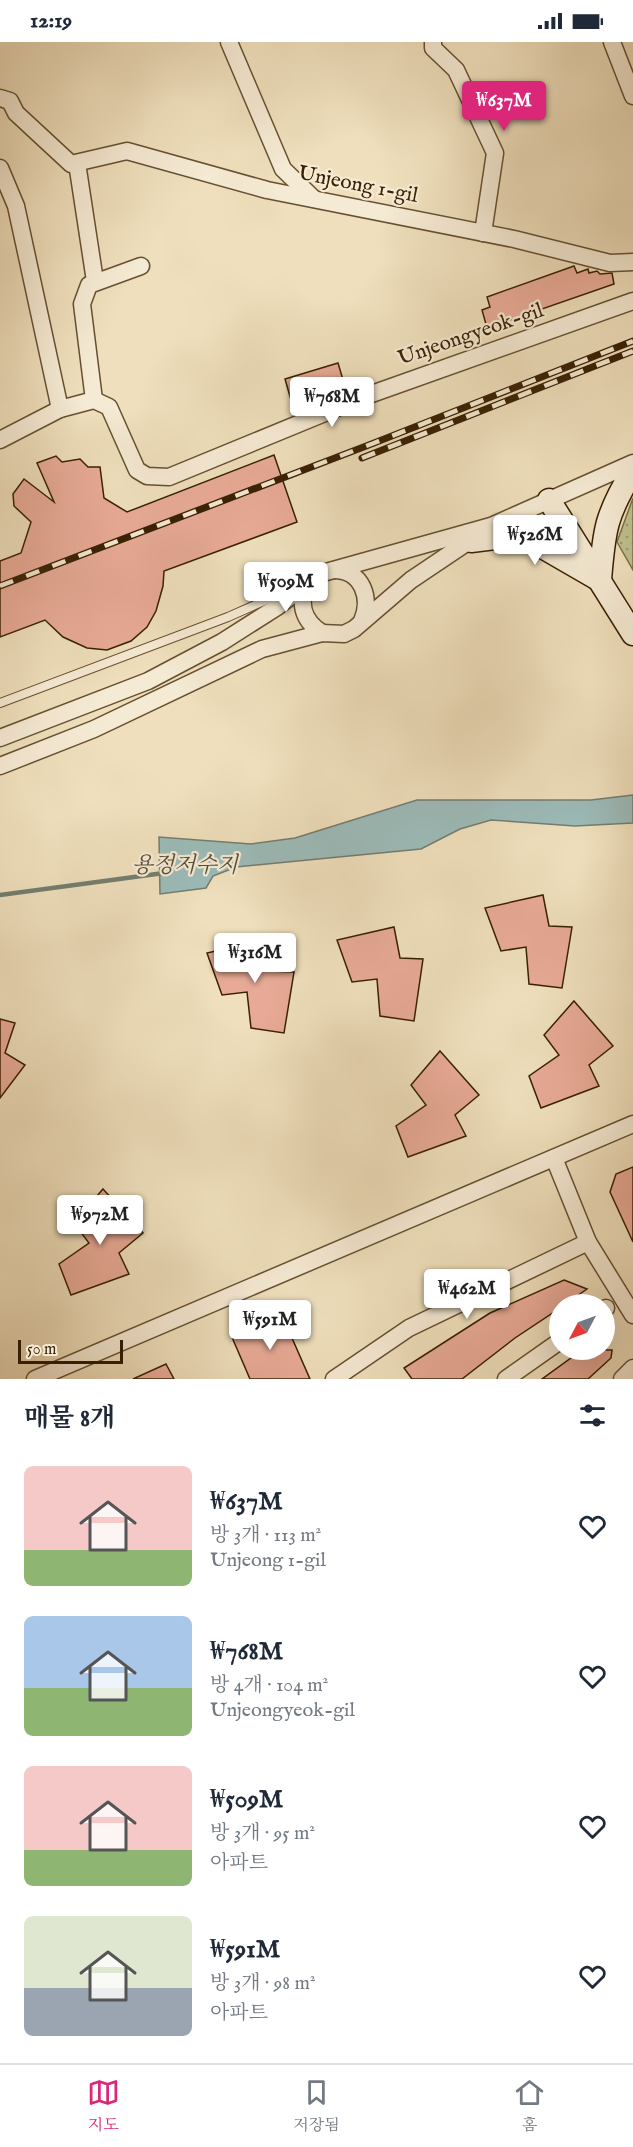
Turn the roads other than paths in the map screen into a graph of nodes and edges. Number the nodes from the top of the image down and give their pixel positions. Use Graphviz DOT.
graph roads {
  1 [pos="229,42"];
  2 [pos="433,42"];
  3 [pos="612,42"];
  4 [pos="629,73"];
  5 [pos="633,96"];
  6 [pos="0,98"];
  7 [pos="77,163"];
  8 [pos="0,168"];
  9 [pos="315,200"];
  10 [pos="483,233"];
  11 [pos="633,262"];
  12 [pos="141,266"];
  13 [pos="95,281"];
  14 [pos="633,301"];
  15 [pos="94,400"];
  16 [pos="60,409"];
  17 [pos="0,440"];
  18 [pos="633,457"];
  19 [pos="633,463"];
  20 [pos="633,470"];
  21 [pos="587,484"];
  22 [pos="549,500"];
  23 [pos="491,526"];
  24 [pos="471,541"];
  25 [pos="329,570"];
  26 [pos="311,580"];
  27 [pos="600,580"];
  28 [pos="362,621"];
  29 [pos="322,633"];
  30 [pos="633,634"];
  31 [pos="0,703"];
  32 [pos="0,738"];
  33 [pos="0,766"];
  34 [pos="633,1124"];
  35 [pos="554,1158"];
  36 [pos="588,1242"];
  37 [pos="633,1315"];
  38 [pos="549,1349"];
  39 [pos="633,1368"];
  40 [pos="36,1379"];
  41 [pos="334,1379"];
  42 [pos="506,1379"];
  43 [pos="622,1379"];
  1 -- 9 [label="street"];
  2 -- 10 [label="street"];
  3 -- 4 [label="street"];
  4 -- 5 [label="street"];
  6 -- 7 [label="street"];
  7 -- 9 [label="street, Unjeong 1-gil"];
  7 -- 13 [label="street"];
  8 -- 16 [label="street"];
  9 -- 10 [label="street, Unjeong 1-gil"];
  10 -- 11 [label="street, Unjeong 1-gil"];
  12 -- 13 [label="street"];
  13 -- 15 [label="street"];
  14 -- 15 [label="street, Unjeongyeok-gil"];
  15 -- 16 [label="street"];
  16 -- 17 [label="street"];
  18 -- 21 [label="street"];
  19 -- 21 [label="street"];
  20 -- 27 [label="street"];
  21 -- 22 [label="street"];
  22 -- 23 [label="street"];
  22 -- 27 [label="street"];
  23 -- 24 [label="street"];
  23 -- 25 [label="street"];
  24 -- 27 [label="street"];
  24 -- 28 [label="street"];
  25 -- 26 [label="street"];
  25 -- 28 [label="street"];
  26 -- 29 [label="street"];
  26 -- 31 [label="lane"];
  26 -- 32 [label="street"];
  27 -- 30 [label="street"];
  28 -- 29 [label="street"];
  29 -- 33 [label="street"];
  34 -- 35 [label="street"];
  35 -- 36 [label="street"];
  35 -- 40 [label="street"];
  36 -- 37 [label="street"];
  36 -- 41 [label="street"];
  38 -- 42 [label="street"];
  39 -- 43 [label="street"];
}
